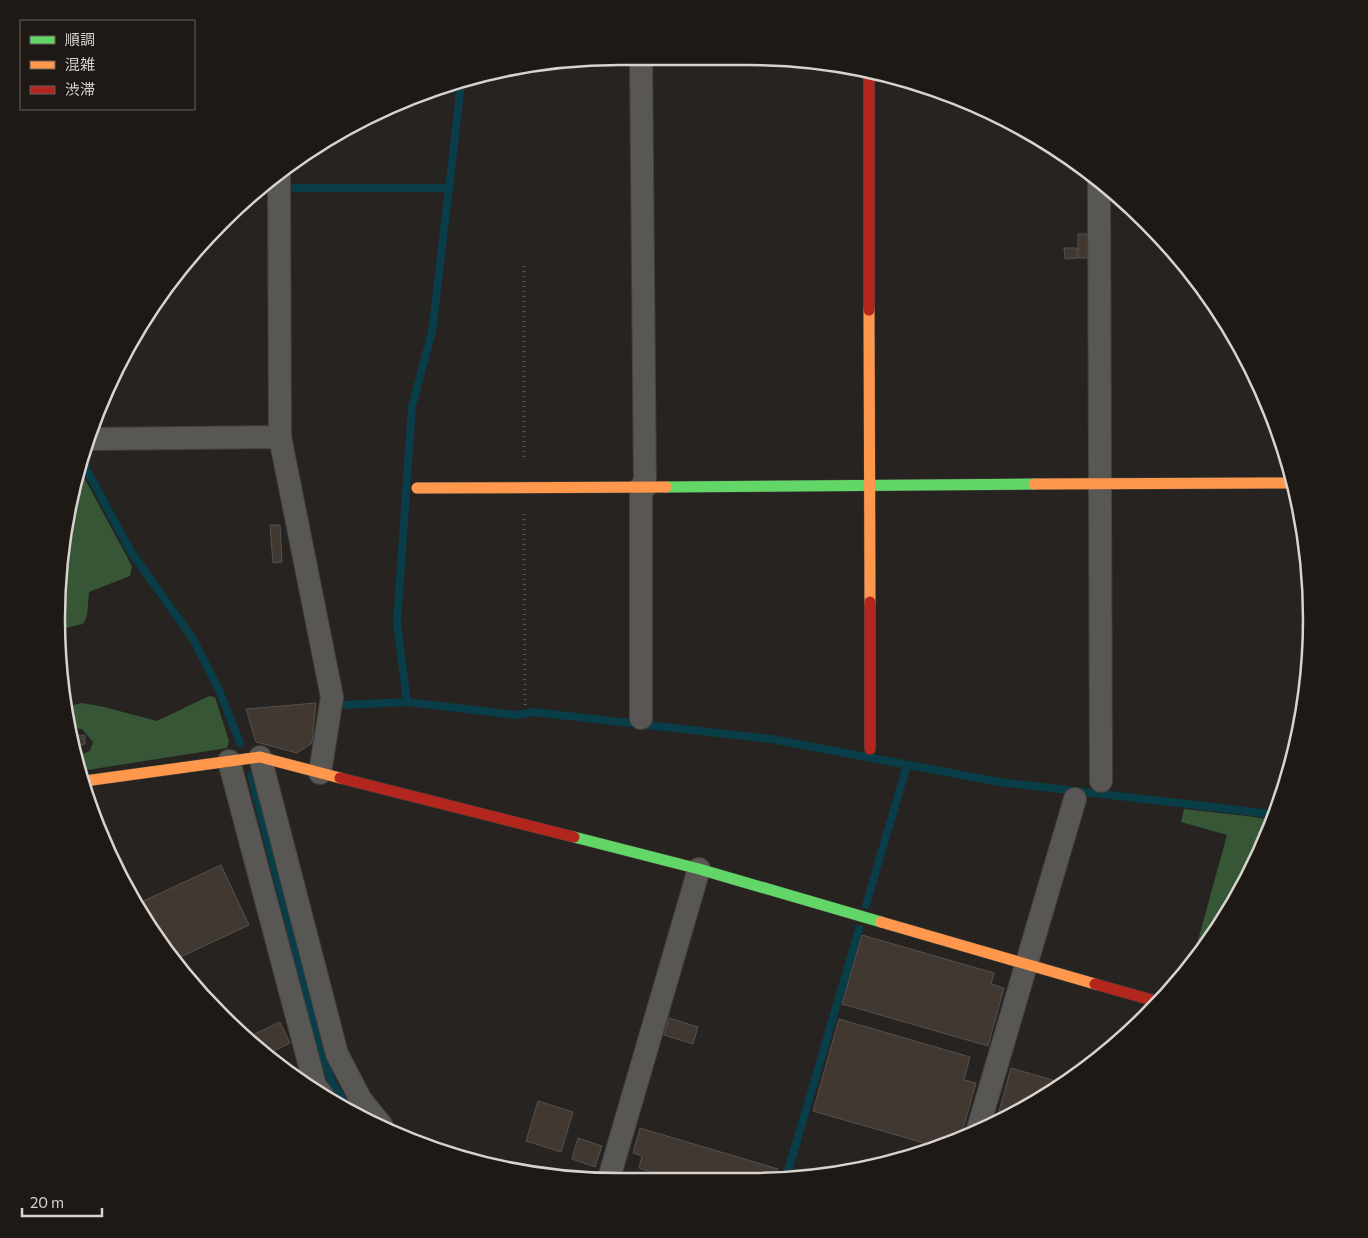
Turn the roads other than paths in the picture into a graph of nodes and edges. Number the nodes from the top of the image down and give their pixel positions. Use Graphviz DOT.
graph roads {
  1 [pos="642,65"];
  2 [pos="869,79"];
  3 [pos="279,181"];
  4 [pos="1099,190"];
  5 [pos="280,437"];
  6 [pos="95,438"];
  7 [pos="1286,483"];
  8 [pos="1100,484"];
  9 [pos="870,486"];
  10 [pos="643,487"];
  11 [pos="417,488"];
  12 [pos="641,718"];
  13 [pos="870,749"];
  14 [pos="260,757"];
  15 [pos="229,761"];
  16 [pos="320,773"];
  17 [pos="89,780"];
  18 [pos="1101,782"];
  19 [pos="1075,799"];
  20 [pos="699,869"];
  21 [pos="1026,964"];
  22 [pos="1151,1000"];
  23 [pos="314,1082"];
  24 [pos="374,1116"];
  25 [pos="980,1122"];
  26 [pos="611,1173"];
  1 -- 10 [label="street"];
  2 -- 9 [label="street"];
  3 -- 5 [label="street"];
  4 -- 8 [label="street"];
  5 -- 6 [label="street"];
  5 -- 16 [label="street"];
  7 -- 8 [label="street"];
  8 -- 9 [label="street"];
  8 -- 18 [label="street"];
  9 -- 10 [label="street"];
  9 -- 13 [label="street"];
  10 -- 11 [label="street"];
  10 -- 12 [label="street"];
  14 -- 15 [label="street"];
  14 -- 16 [label="street"];
  14 -- 24 [label="street"];
  15 -- 17 [label="street"];
  15 -- 23 [label="street"];
  16 -- 20 [label="street"];
  19 -- 21 [label="street"];
  20 -- 21 [label="street"];
  20 -- 26 [label="street"];
  21 -- 22 [label="street"];
  21 -- 25 [label="street"];
}
